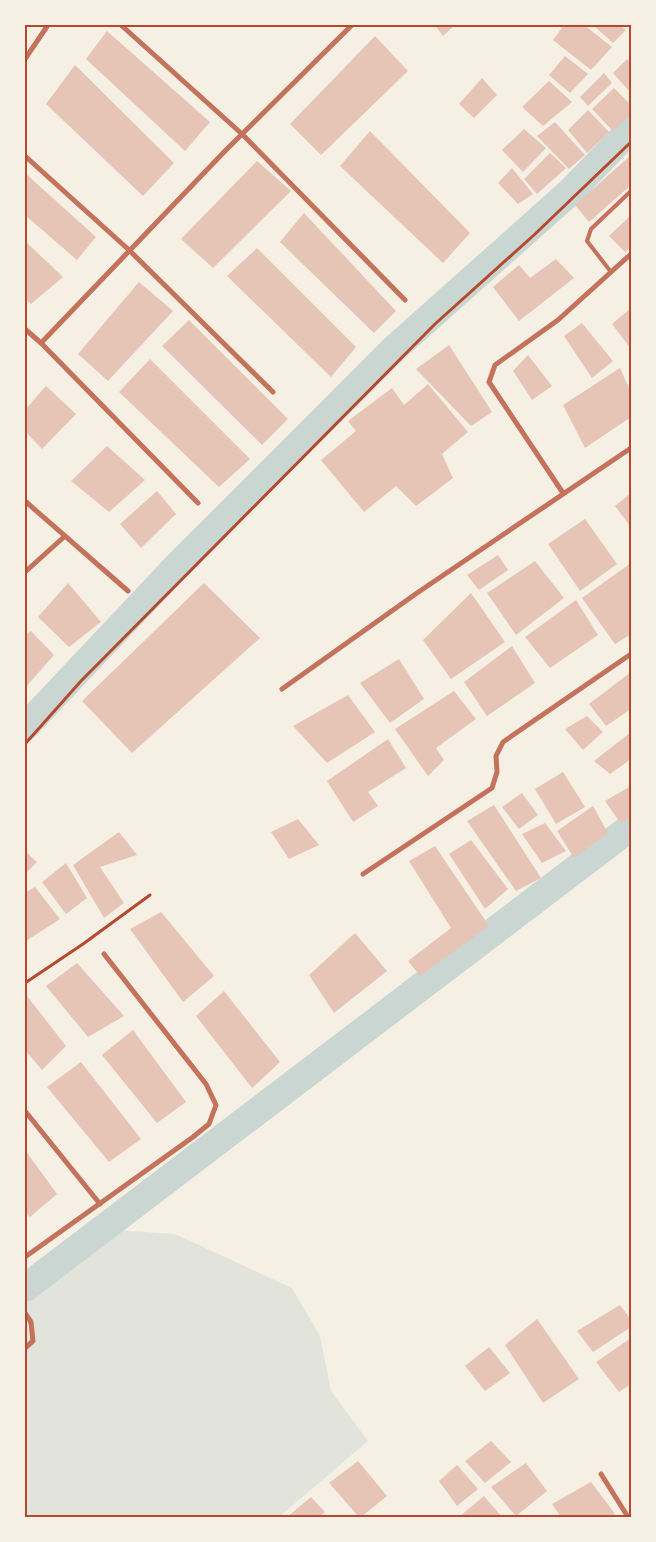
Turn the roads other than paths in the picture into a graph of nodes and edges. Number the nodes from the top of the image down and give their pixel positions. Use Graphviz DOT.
graph roads {
  1 [pos="48,25"];
  2 [pos="121,25"];
  3 [pos="352,25"];
  4 [pos="25,58"];
  5 [pos="242,134"];
  6 [pos="25,156"];
  7 [pos="631,191"];
  8 [pos="129,250"];
  9 [pos="631,254"];
  10 [pos="611,272"];
  11 [pos="405,300"];
  12 [pos="25,329"];
  13 [pos="41,342"];
  14 [pos="273,392"];
  15 [pos="631,448"];
  16 [pos="562,493"];
  17 [pos="25,501"];
  18 [pos="198,503"];
  19 [pos="65,536"];
  20 [pos="25,572"];
  21 [pos="128,591"];
  22 [pos="631,654"];
  23 [pos="282,689"];
  24 [pos="363,874"];
  25 [pos="104,954"];
  26 [pos="25,1111"];
  27 [pos="100,1204"];
  28 [pos="25,1257"];
  29 [pos="25,1313"];
  30 [pos="25,1348"];
  31 [pos="600,1474"];
  32 [pos="628,1517"];
  1 -- 4 [label="street"];
  2 -- 5 [label="street"];
  3 -- 5 [label="street"];
  5 -- 8 [label="street"];
  5 -- 11 [label="street"];
  6 -- 8 [label="street"];
  7 -- 10 [label="lane"];
  8 -- 13 [label="street"];
  8 -- 14 [label="street"];
  9 -- 10 [label="street"];
  10 -- 16 [label="street"];
  12 -- 13 [label="street"];
  13 -- 18 [label="street"];
  15 -- 16 [label="street"];
  16 -- 23 [label="street"];
  17 -- 19 [label="street"];
  19 -- 20 [label="street"];
  19 -- 21 [label="street"];
  22 -- 24 [label="street"];
  25 -- 27 [label="street"];
  26 -- 27 [label="street"];
  27 -- 28 [label="street"];
  29 -- 30 [label="street"];
  31 -- 32 [label="street"];
}
